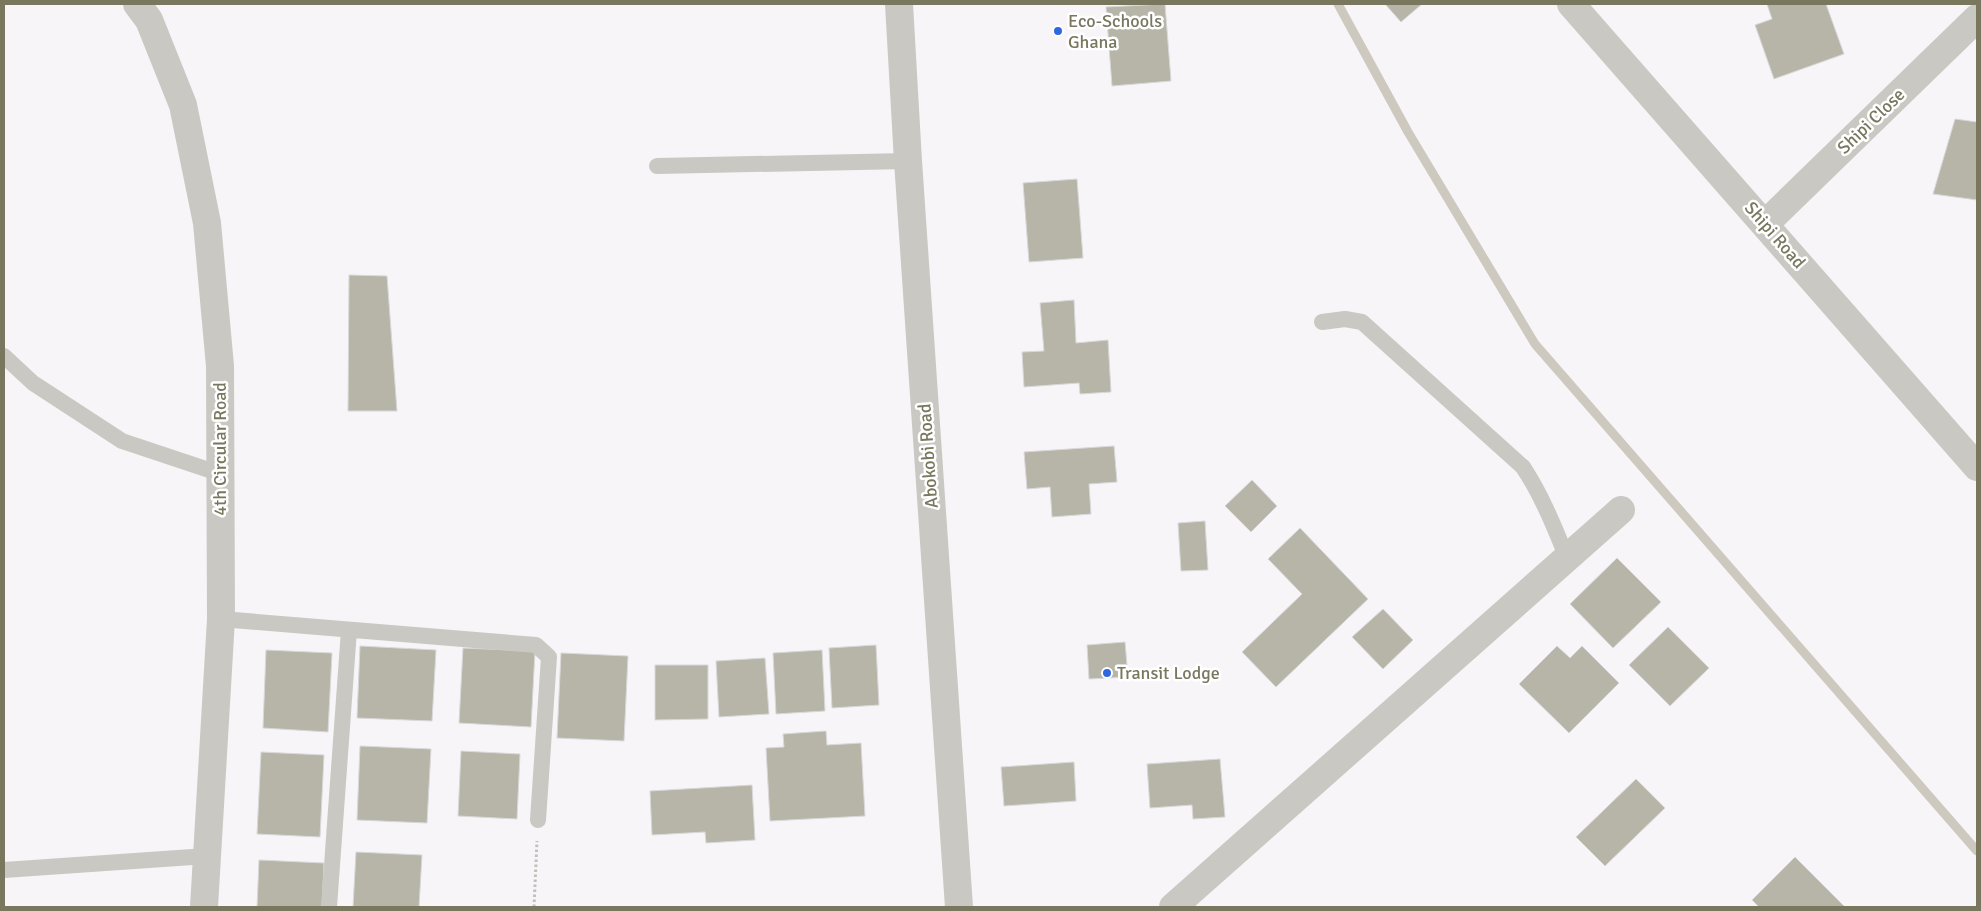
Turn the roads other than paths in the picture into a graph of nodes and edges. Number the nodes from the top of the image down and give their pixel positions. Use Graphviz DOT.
graph roads {
  1 [pos="137,4"];
  2 [pos="899,4"];
  3 [pos="1571,4"];
  4 [pos="1977,18"];
  5 [pos="908,161"];
  6 [pos="657,166"];
  7 [pos="1765,224"];
  8 [pos="1322,322"];
  9 [pos="4,356"];
  10 [pos="1977,467"];
  11 [pos="221,474"];
  12 [pos="1621,510"];
  13 [pos="1567,558"];
  14 [pos="221,619"];
  15 [pos="349,630"];
  16 [pos="538,820"];
  17 [pos="207,856"];
  18 [pos="4,870"];
  19 [pos="204,907"];
  20 [pos="329,907"];
  21 [pos="958,907"];
  22 [pos="1173,907"];
  1 -- 11 [label="street, 4th Circular Road"];
  2 -- 5 [label="street, Abokobi Road"];
  3 -- 7 [label="street, Shipi Road"];
  4 -- 7 [label="street, Shipi Close"];
  5 -- 6 [label="lane"];
  5 -- 21 [label="street, Abokobi Road"];
  7 -- 10 [label="street, Shipi Road"];
  8 -- 13 [label="lane"];
  9 -- 11 [label="lane"];
  11 -- 14 [label="street, 4th Circular Road"];
  12 -- 13 [label="street"];
  13 -- 22 [label="street"];
  14 -- 15 [label="lane"];
  14 -- 17 [label="street, 4th Circular Road"];
  15 -- 16 [label="lane"];
  15 -- 20 [label="lane"];
  17 -- 18 [label="lane"];
  17 -- 19 [label="street, 4th Circular Road"];
}
